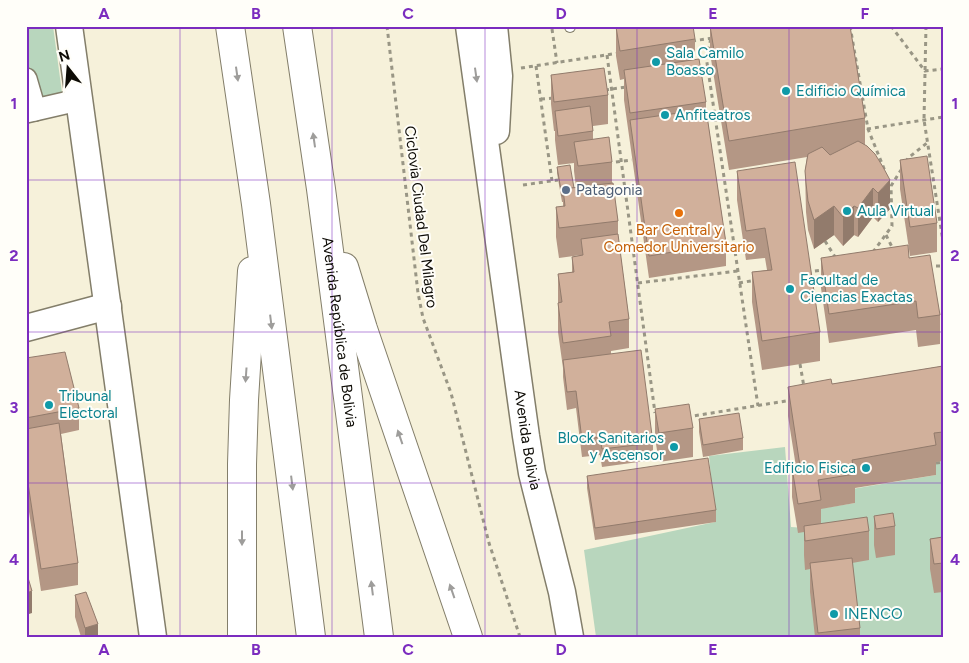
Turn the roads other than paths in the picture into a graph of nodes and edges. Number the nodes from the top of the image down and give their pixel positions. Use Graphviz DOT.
graph roads {
  1 [pos="69,26"];
  2 [pos="230,26"];
  3 [pos="297,26"];
  4 [pos="469,26"];
  5 [pos="494,26"];
  6 [pos="26,79"];
  7 [pos="78,100"];
  8 [pos="30,111"];
  9 [pos="321,189"];
  10 [pos="256,204"];
  11 [pos="499,239"];
  12 [pos="108,306"];
  13 [pos="26,328"];
  14 [pos="154,637"];
  15 [pos="242,637"];
  16 [pos="311,637"];
  17 [pos="379,637"];
  18 [pos="468,637"];
  19 [pos="570,637"];
  1 -- 7 [label="street"];
  2 -- 10 [label="main road, one-way"];
  9 -- 3 [label="main road, Avenida República de Bolivia, one-way"];
  4 -- 11 [label="street, Avenida Bolivia, one-way"];
  5 -- 11 [label="street, Avenida Bolivia"];
  6 -- 8 [label="street"];
  7 -- 8 [label="street"];
  7 -- 12 [label="street"];
  17 -- 9 [label="main road, Avenida República de Bolivia, one-way"];
  18 -- 9 [label="main road, one-way"];
  10 -- 15 [label="main road, one-way"];
  10 -- 16 [label="main road, one-way"];
  11 -- 19 [label="street, Avenida Bolivia"];
  12 -- 13 [label="street"];
  12 -- 14 [label="street"];
}
